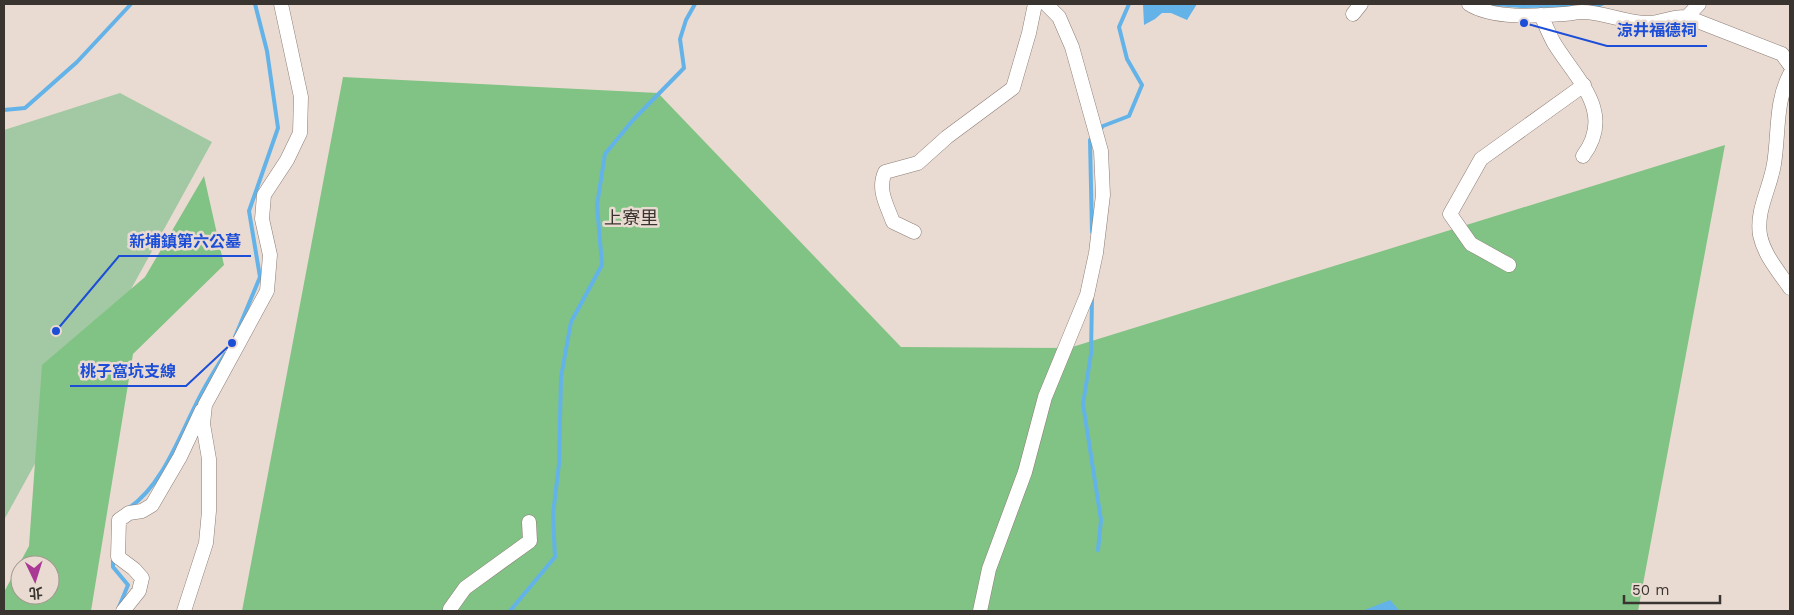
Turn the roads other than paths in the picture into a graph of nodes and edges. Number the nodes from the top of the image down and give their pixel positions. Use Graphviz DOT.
graph roads {
  1 [pos="281,4"];
  2 [pos="1035,4"];
  3 [pos="1046,4"];
  4 [pos="1469,4"];
  5 [pos="1699,4"];
  6 [pos="1541,15"];
  7 [pos="1687,17"];
  8 [pos="1790,65"];
  9 [pos="1790,74"];
  10 [pos="1584,85"];
  11 [pos="1583,156"];
  12 [pos="914,232"];
  13 [pos="1509,265"];
  14 [pos="1790,288"];
  15 [pos="204,405"];
  16 [pos="529,522"];
  17 [pos="123,611"];
  18 [pos="184,611"];
  19 [pos="450,611"];
  20 [pos="980,611"];
  1 -- 15 [label="lane"];
  2 -- 12 [label="lane"];
  3 -- 20 [label="lane"];
  4 -- 6 [label="lane"];
  5 -- 7 [label="lane"];
  6 -- 7 [label="lane"];
  6 -- 10 [label="lane"];
  7 -- 8 [label="lane"];
  9 -- 14 [label="lane"];
  10 -- 11 [label="lane"];
  10 -- 13 [label="lane"];
  15 -- 17 [label="lane"];
  15 -- 18 [label="lane"];
  16 -- 19 [label="lane"];
}
